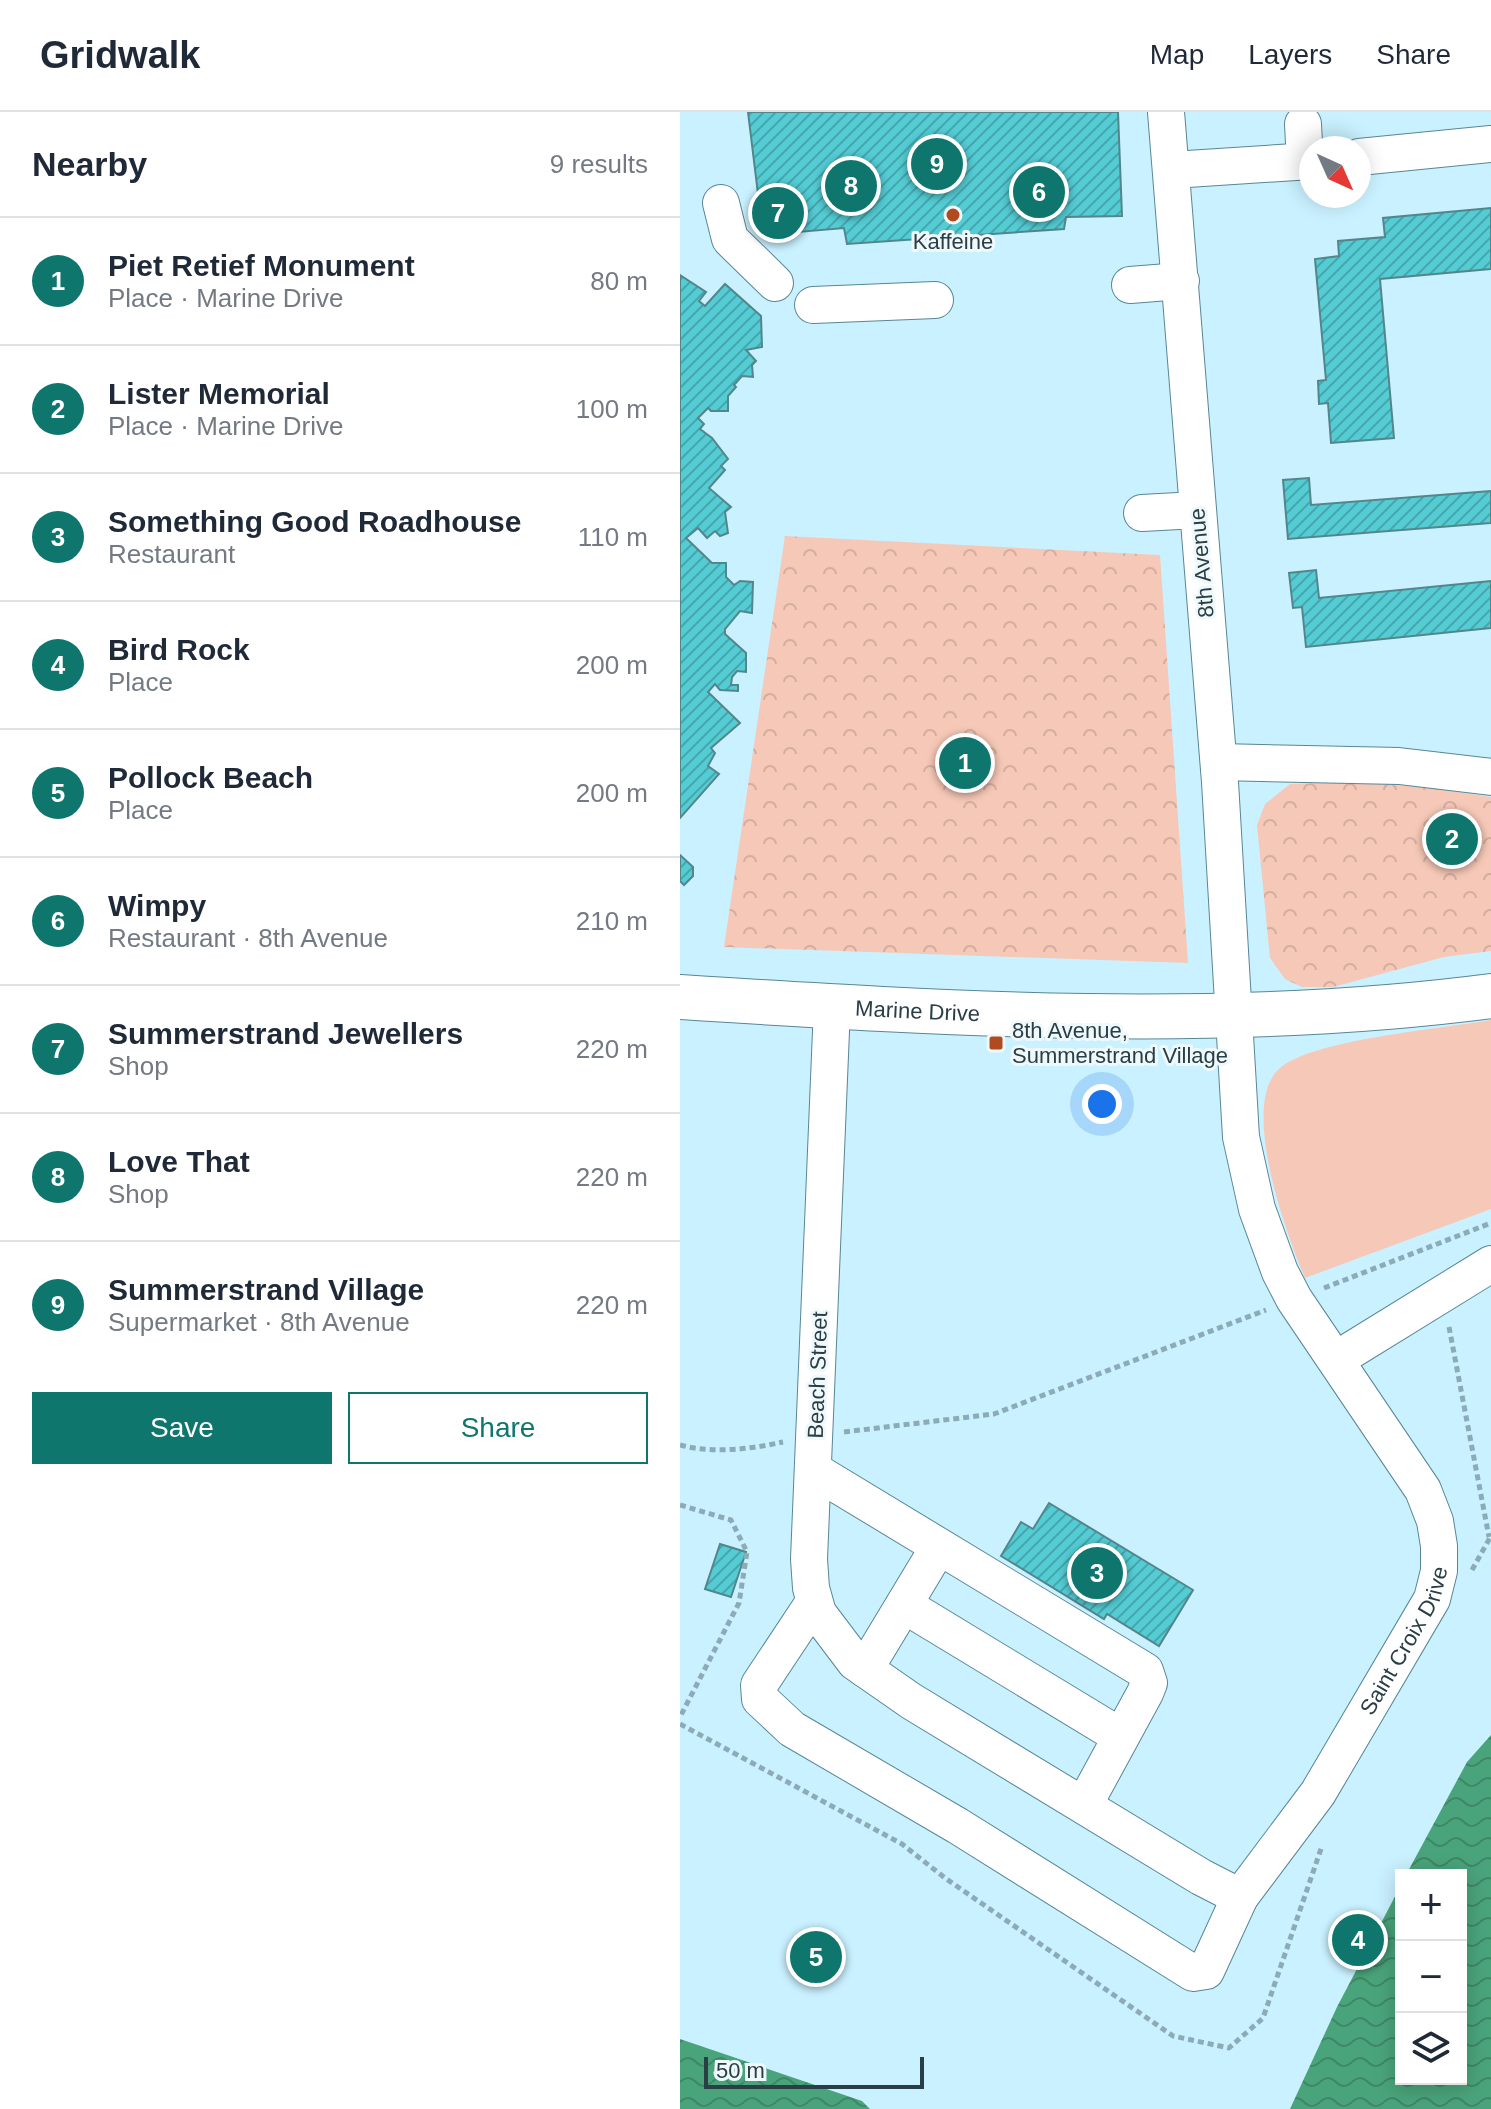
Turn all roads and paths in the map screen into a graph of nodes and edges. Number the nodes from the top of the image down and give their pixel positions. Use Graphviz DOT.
graph roads {
  1 [pos="1166,112"];
  2 [pos="1303,124"];
  3 [pos="1305,136"];
  4 [pos="1491,144"];
  5 [pos="1371,156"];
  6 [pos="1299,163"];
  7 [pos="1172,170"];
  8 [pos="721,203"];
  9 [pos="1181,281"];
  10 [pos="775,283"];
  11 [pos="1130,285"];
  12 [pos="935,300"];
  13 [pos="813,305"];
  14 [pos="1197,510"];
  15 [pos="1142,513"];
  16 [pos="1219,762"];
  17 [pos="1491,777"];
  18 [pos="1491,996"];
  19 [pos="680,997"];
  20 [pos="832,1007"];
  21 [pos="1234,1014"];
  22 [pos="1491,1223"];
  23 [pos="1491,1264"];
  24 [pos="1443,1292"];
  25 [pos="1294,1299"];
  26 [pos="1337,1359"];
  27 [pos="680,1445"];
  28 [pos="814,1453"];
  29 [pos="680,1505"];
  30 [pos="1489,1538"];
  31 [pos="938,1548"];
  32 [pos="814,1602"];
  33 [pos="904,1605"];
  34 [pos="865,1669"];
  35 [pos="680,1717"];
  36 [pos="1120,1736"];
  37 [pos="1084,1805"];
  38 [pos="1240,1897"];
  1 -- 7 [label="street, 8th Avenue"];
  2 -- 3 [label="street"];
  4 -- 5 [label="street"];
  6 -- 7 [label="street"];
  7 -- 9 [label="street, 8th Avenue"];
  8 -- 10 [label="street"];
  9 -- 11 [label="street"];
  9 -- 14 [label="street, 8th Avenue"];
  12 -- 13 [label="street"];
  14 -- 15 [label="street"];
  14 -- 16 [label="street, 8th Avenue"];
  16 -- 17 [label="street"];
  16 -- 21 [label="street, 8th Avenue"];
  18 -- 21 [label="main road, Marine Drive"];
  19 -- 20 [label="main road, Marine Drive"];
  20 -- 21 [label="main road, Marine Drive"];
  20 -- 28 [label="street, Beach Street"];
  21 -- 25 [label="street, Saint Croix Drive"];
  22 -- 25 [label="path"];
  23 -- 24 [label="street"];
  24 -- 26 [label="street"];
  24 -- 30 [label="path"];
  25 -- 26 [label="street, Saint Croix Drive"];
  25 -- 28 [label="path"];
  26 -- 38 [label="street, Saint Croix Drive"];
  27 -- 28 [label="path"];
  28 -- 31 [label="street"];
  28 -- 32 [label="street, Beach Street"];
  29 -- 35 [label="path"];
  31 -- 33 [label="street"];
  31 -- 36 [label="street"];
  32 -- 34 [label="street, Beach Street"];
  32 -- 38 [label="street, Saint Croix Drive"];
  33 -- 34 [label="street"];
  33 -- 36 [label="street"];
  34 -- 37 [label="street, Beach Street"];
  36 -- 37 [label="street"];
  37 -- 38 [label="street"];
}
